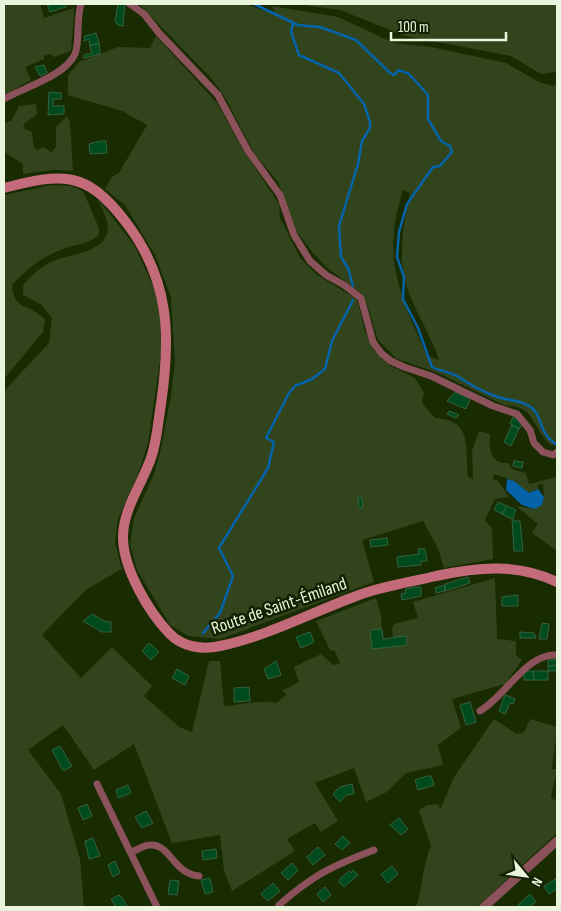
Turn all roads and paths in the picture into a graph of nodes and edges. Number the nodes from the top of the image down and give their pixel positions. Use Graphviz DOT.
graph roads {
  1 [pos="81,4"];
  2 [pos="130,4"];
  3 [pos="4,99"];
  4 [pos="4,188"];
  5 [pos="557,452"];
  6 [pos="557,582"];
  7 [pos="557,655"];
  8 [pos="480,711"];
  9 [pos="97,784"];
  10 [pos="557,841"];
  11 [pos="374,850"];
  12 [pos="131,852"];
  13 [pos="199,876"];
  14 [pos="157,907"];
  15 [pos="280,907"];
  16 [pos="484,907"];
  1 -- 3 [label="street"];
  2 -- 5 [label="street"];
  4 -- 6 [label="main road, Route de Saint-Émiland"];
  7 -- 8 [label="street"];
  9 -- 12 [label="street"];
  10 -- 16 [label="street"];
  11 -- 15 [label="street"];
  12 -- 13 [label="street"];
  12 -- 14 [label="street"];
}
